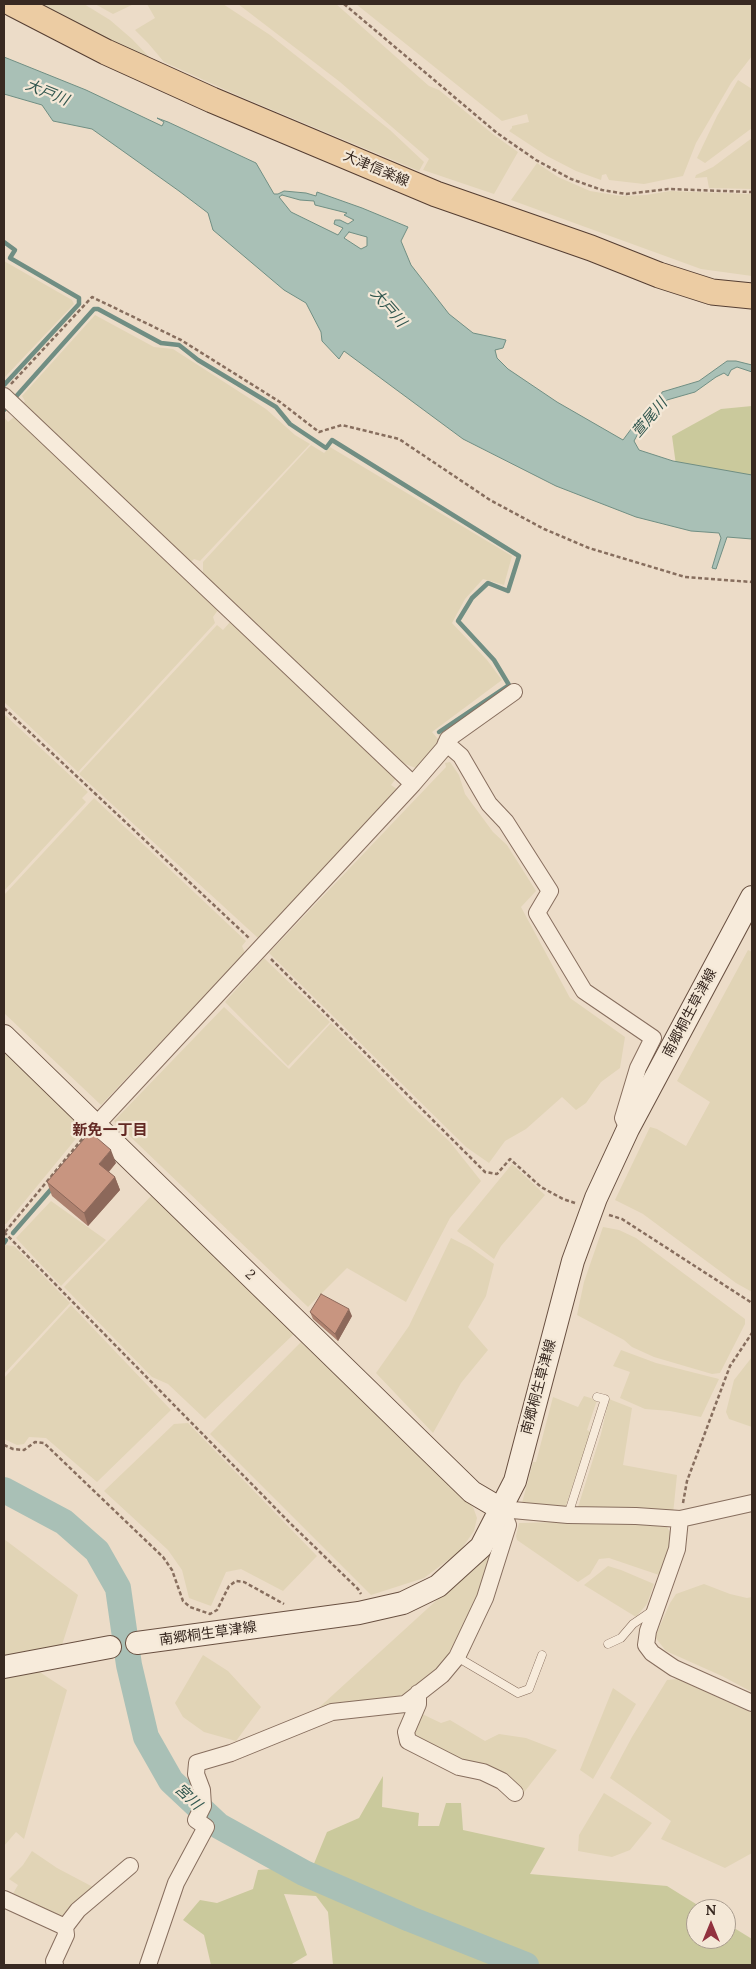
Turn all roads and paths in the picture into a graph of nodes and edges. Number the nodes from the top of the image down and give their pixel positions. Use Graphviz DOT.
graph roads {
  1 [pos="13,4"];
  2 [pos="344,4"];
  3 [pos="752,192"];
  4 [pos="752,296"];
  5 [pos="7,391"];
  6 [pos="752,582"];
  7 [pos="514,692"];
  8 [pos="4,708"];
  9 [pos="446,743"];
  10 [pos="413,784"];
  11 [pos="752,897"];
  12 [pos="260,948"];
  13 [pos="4,1036"];
  14 [pos="96,1125"];
  15 [pos="628,1129"];
  16 [pos="592,1209"];
  17 [pos="4,1232"];
  18 [pos="752,1303"];
  19 [pos="752,1333"];
  20 [pos="597,1397"];
  21 [pos="4,1445"];
  22 [pos="752,1503"];
  23 [pos="501,1509"];
  24 [pos="568,1515"];
  25 [pos="680,1519"];
  26 [pos="658,1607"];
  27 [pos="370,1611"];
  28 [pos="295,1622"];
  29 [pos="137,1643"];
  30 [pos="608,1644"];
  31 [pos="110,1647"];
  32 [pos="542,1656"];
  33 [pos="457,1657"];
  34 [pos="4,1667"];
  35 [pos="418,1694"];
  36 [pos="752,1703"];
  37 [pos="515,1793"];
  38 [pos="130,1866"];
  39 [pos="4,1900"];
  40 [pos="65,1927"];
  41 [pos="54,1965"];
  42 [pos="148,1965"];
  1 -- 4 [label="main road, 大津信楽線"];
  2 -- 3 [label="path"];
  5 -- 6 [label="path"];
  5 -- 10 [label="street"];
  7 -- 9 [label="street"];
  8 -- 12 [label="path"];
  9 -- 10 [label="street"];
  9 -- 15 [label="street"];
  10 -- 12 [label="street"];
  11 -- 15 [label="main road, 南郷桐生草津線"];
  12 -- 14 [label="street"];
  12 -- 16 [label="path"];
  13 -- 14 [label="main road, 2"];
  14 -- 17 [label="path"];
  14 -- 23 [label="main road, 2"];
  15 -- 16 [label="main road, 南郷桐生草津線"];
  16 -- 18 [label="path"];
  16 -- 23 [label="main road, 南郷桐生草津線"];
  17 -- 27 [label="path"];
  19 -- 25 [label="path"];
  20 -- 24 [label="lane"];
  21 -- 28 [label="path"];
  22 -- 25 [label="street"];
  23 -- 24 [label="street"];
  23 -- 27 [label="main road, 南郷桐生草津線"];
  23 -- 33 [label="street"];
  24 -- 25 [label="street"];
  25 -- 26 [label="street"];
  26 -- 30 [label="lane"];
  26 -- 36 [label="street"];
  27 -- 28 [label="main road, 南郷桐生草津線"];
  28 -- 29 [label="main road, 南郷桐生草津線"];
  31 -- 34 [label="main road"];
  32 -- 33 [label="lane"];
  33 -- 35 [label="street"];
  35 -- 37 [label="street"];
  35 -- 42 [label="street"];
  38 -- 40 [label="street"];
  39 -- 40 [label="street"];
  40 -- 41 [label="street"];
}
